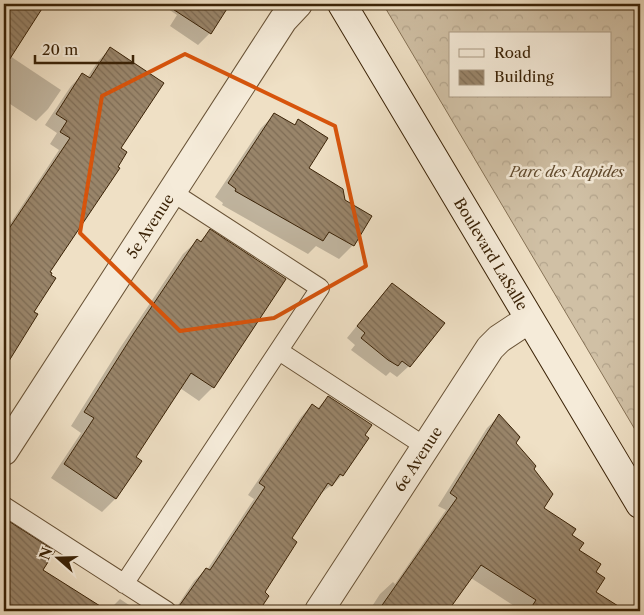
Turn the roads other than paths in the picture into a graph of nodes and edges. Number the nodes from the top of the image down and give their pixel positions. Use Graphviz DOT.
graph roads {
  1 [pos="298,4"];
  2 [pos="342,4"];
  3 [pos="172,192"];
  4 [pos="529,318"];
  5 [pos="278,352"];
  6 [pos="426,447"];
  7 [pos="4,451"];
  8 [pos="640,504"];
  9 [pos="4,506"];
  10 [pos="124,584"];
  11 [pos="167,611"];
  12 [pos="320,611"];
  1 -- 3 [label="street, 5e Avenue"];
  2 -- 4 [label="street, Boulevard LaSalle"];
  3 -- 5 [label="lane"];
  3 -- 7 [label="street, 5e Avenue"];
  4 -- 6 [label="street, 6e Avenue"];
  4 -- 8 [label="street, Boulevard LaSalle"];
  5 -- 6 [label="lane"];
  5 -- 10 [label="lane"];
  6 -- 12 [label="street, 6e Avenue"];
  9 -- 10 [label="lane"];
  10 -- 11 [label="lane"];
}
